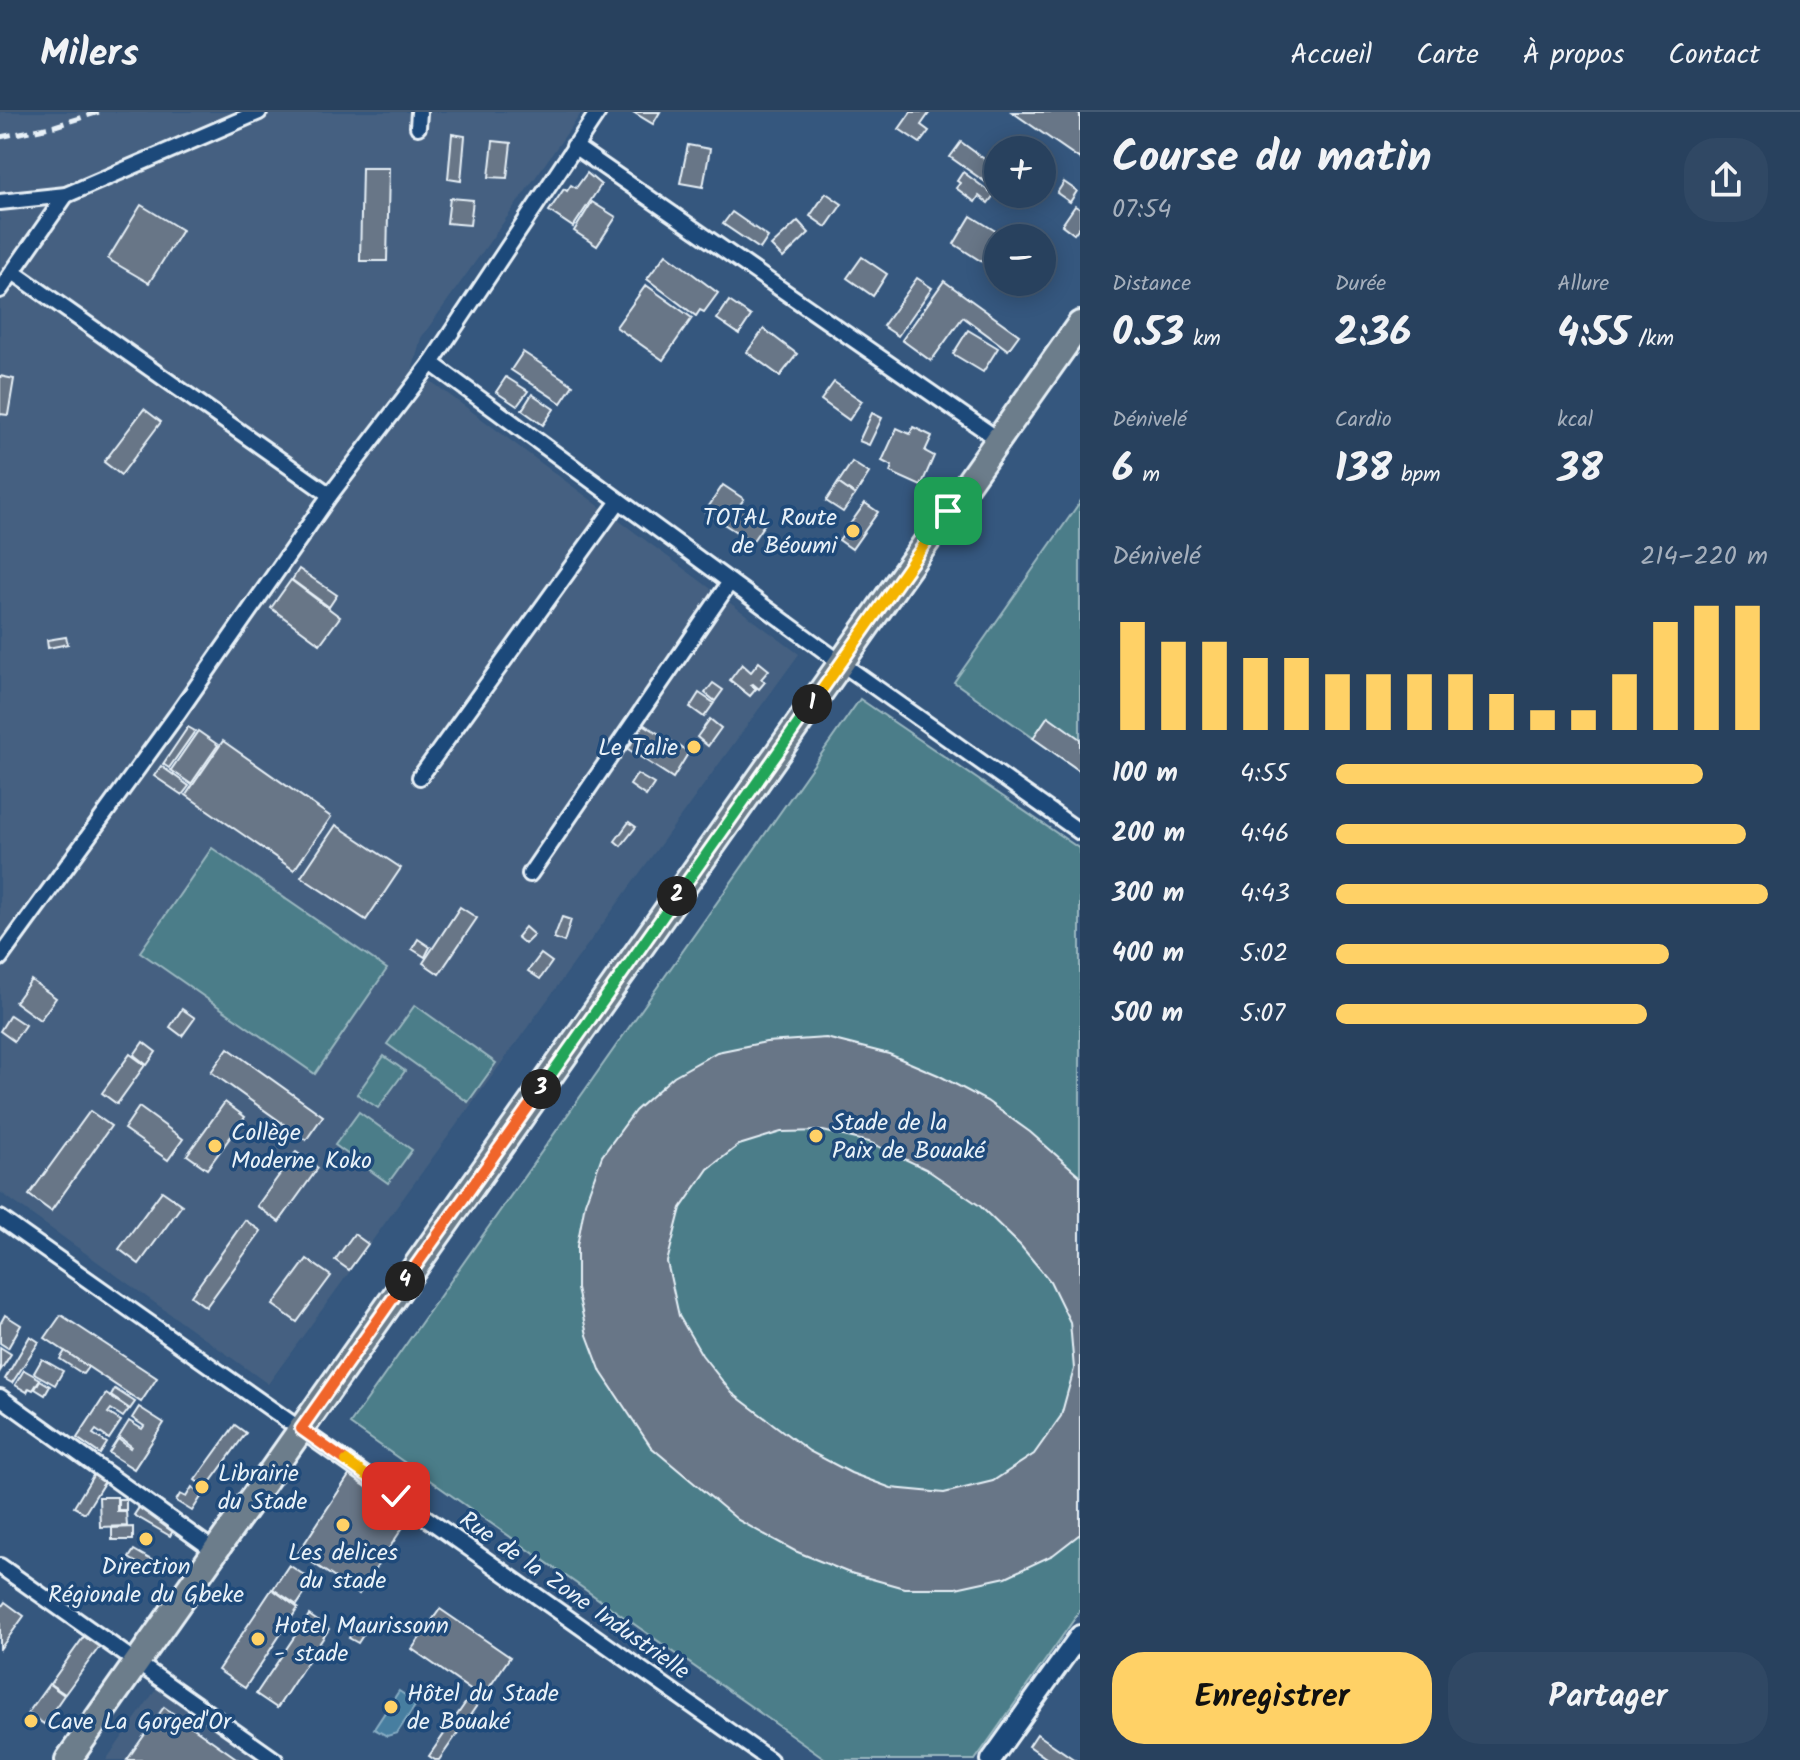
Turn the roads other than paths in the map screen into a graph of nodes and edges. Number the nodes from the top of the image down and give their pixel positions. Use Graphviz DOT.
graph roads {
  1 [pos="259,112"];
  2 [pos="598,112"];
  3 [pos="574,146"];
  4 [pos="66,195"];
  5 [pos="0,202"];
  6 [pos="13,272"];
  7 [pos="0,290"];
  8 [pos="1080,324"];
  9 [pos="431,363"];
  10 [pos="999,440"];
  11 [pos="330,495"];
  12 [pos="619,501"];
  13 [pos="730,582"];
  14 [pos="841,663"];
  15 [pos="420,777"];
  16 [pos="1080,832"];
  17 [pos="530,874"];
  18 [pos="0,958"];
  19 [pos="0,1218"];
  20 [pos="0,1397"];
  21 [pos="301,1429"];
  22 [pos="215,1551"];
  23 [pos="0,1566"];
  24 [pos="1080,1635"];
  25 [pos="137,1663"];
  26 [pos="68,1760"];
  27 [pos="275,1760"];
  28 [pos="770,1760"];
  29 [pos="991,1760"];
  1 -- 4 [label="street"];
  2 -- 3 [label="street"];
  3 -- 9 [label="street"];
  3 -- 10 [label="street"];
  4 -- 5 [label="street"];
  4 -- 6 [label="street"];
  6 -- 7 [label="street"];
  6 -- 11 [label="street"];
  8 -- 10 [label="main road"];
  9 -- 11 [label="street"];
  9 -- 12 [label="street"];
  10 -- 14 [label="main road"];
  11 -- 18 [label="street"];
  12 -- 13 [label="street"];
  12 -- 15 [label="street"];
  13 -- 14 [label="street"];
  13 -- 17 [label="street"];
  14 -- 16 [label="street"];
  14 -- 21 [label="main road"];
  19 -- 21 [label="street, Rue de la Zone Industrielle"];
  20 -- 22 [label="street"];
  21 -- 22 [label="main road"];
  21 -- 28 [label="street, Rue de la Zone Industrielle"];
  22 -- 25 [label="main road"];
  23 -- 25 [label="street"];
  24 -- 29 [label="street"];
  25 -- 26 [label="main road"];
  25 -- 27 [label="street"];
}
